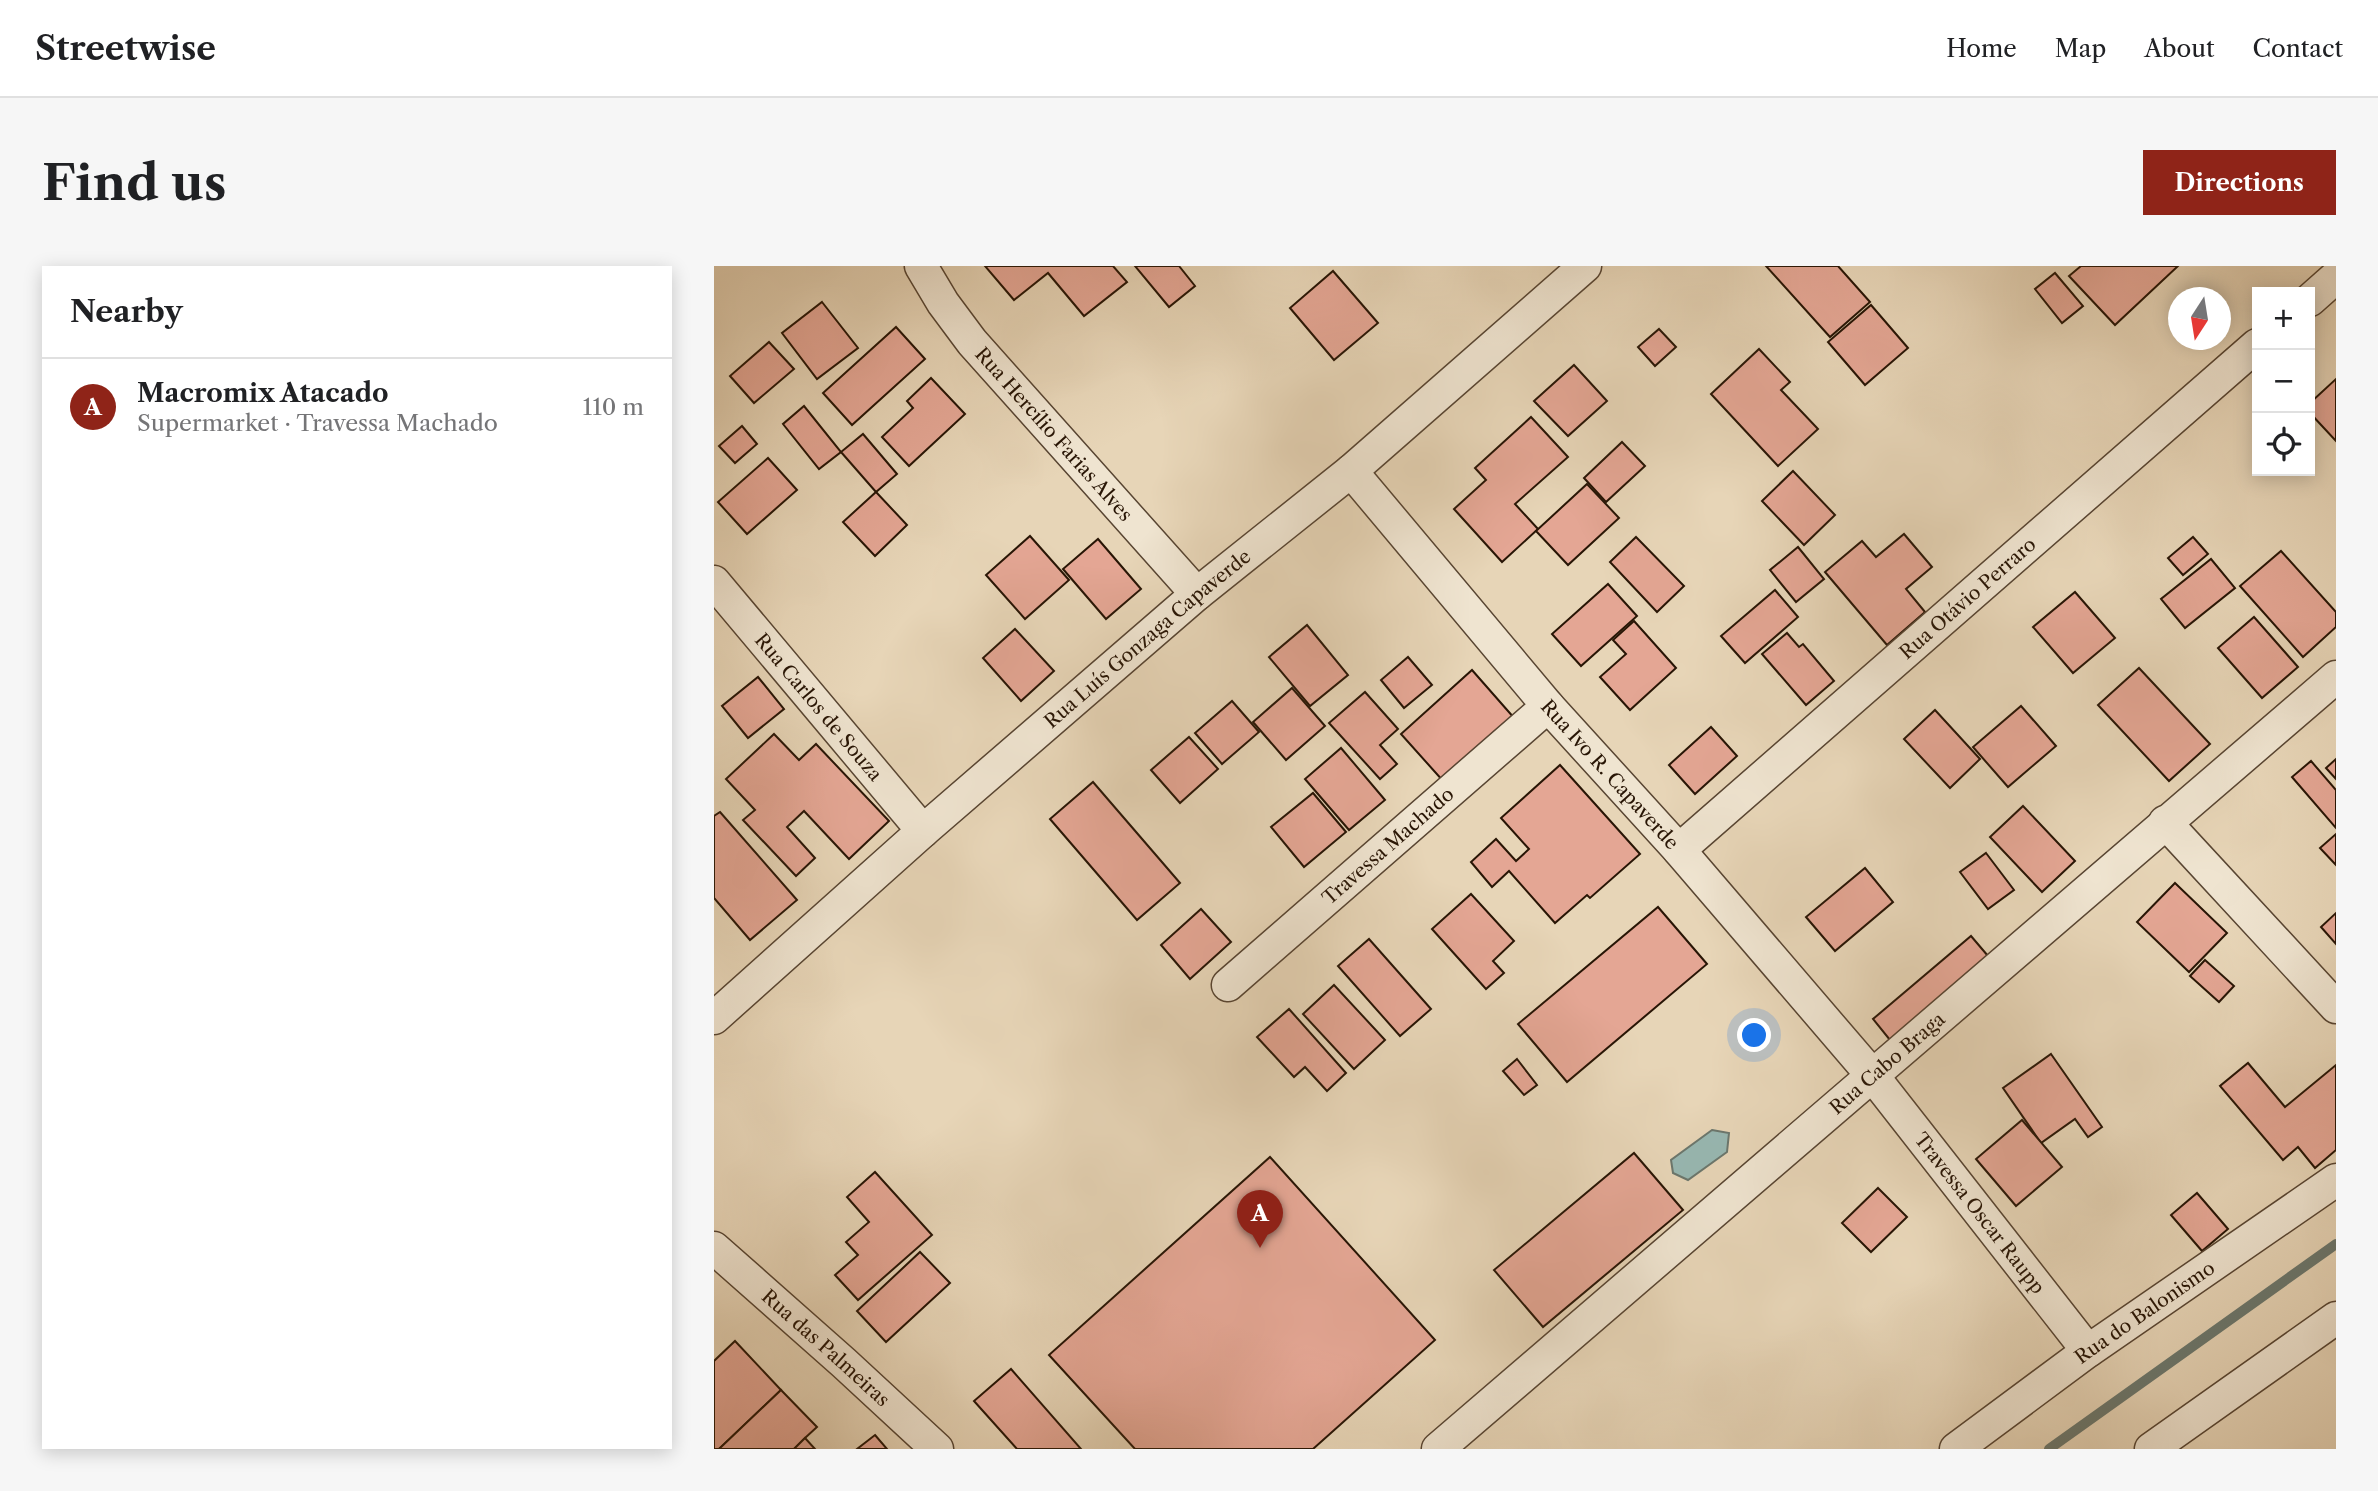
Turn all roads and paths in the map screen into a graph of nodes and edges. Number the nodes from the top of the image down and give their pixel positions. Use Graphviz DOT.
graph roads {
  1 [pos="921,266"];
  2 [pos="1586,266"];
  3 [pos="2336,277"];
  4 [pos="2315,296"];
  5 [pos="2252,349"];
  6 [pos="1351,471"];
  7 [pos="714,582"];
  8 [pos="1197,594"];
  9 [pos="2336,677"];
  10 [pos="1548,706"];
  11 [pos="2165,822"];
  12 [pos="923,831"];
  13 [pos="1679,850"];
  14 [pos="1228,985"];
  15 [pos="2336,1007"];
  16 [pos="714,1018"];
  17 [pos="1872,1075"];
  18 [pos="2336,1180"];
  19 [pos="714,1248"];
  20 [pos="2336,1318"];
  21 [pos="2088,1351"];
  22 [pos="937,1449"];
  23 [pos="1438,1449"];
  24 [pos="1956,1449"];
  25 [pos="2151,1449"];
  1 -- 8 [label="street, Rua Hercílio Farias Alves"];
  2 -- 6 [label="street, Rua Luís Gonzaga Capaverde"];
  3 -- 4 [label="street"];
  5 -- 13 [label="street, Rua Otávio Perraro"];
  6 -- 8 [label="street, Rua Luís Gonzaga Capaverde"];
  6 -- 10 [label="street, Rua Ivo R. Capaverde"];
  7 -- 12 [label="street, Rua Carlos de Souza"];
  8 -- 12 [label="street, Rua Luís Gonzaga Capaverde"];
  9 -- 11 [label="street, Rua Cabo Braga"];
  10 -- 13 [label="street, Rua Ivo R. Capaverde"];
  10 -- 14 [label="street, Travessa Machado"];
  11 -- 15 [label="street"];
  11 -- 17 [label="street, Rua Cabo Braga"];
  12 -- 16 [label="street, Rua Luís Gonzaga Capaverde"];
  13 -- 17 [label="street, Rua Ivo R. Capaverde"];
  17 -- 21 [label="street, Travessa Oscar Raupp"];
  17 -- 23 [label="street, Rua Cabo Braga"];
  18 -- 21 [label="street, Rua do Balonismo"];
  19 -- 22 [label="street, Rua das Palmeiras"];
  20 -- 25 [label="street"];
  21 -- 24 [label="street, Rua do Balonismo"];
}
